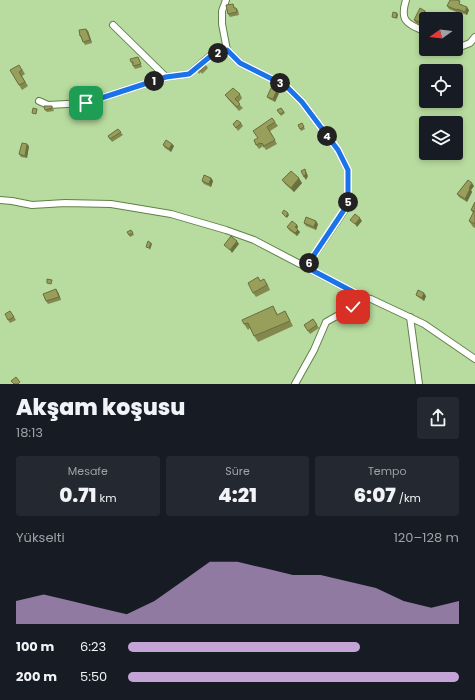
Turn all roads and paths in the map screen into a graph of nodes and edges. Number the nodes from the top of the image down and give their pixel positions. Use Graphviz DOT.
graph roads {
  1 [pos="226,0"];
  2 [pos="406,0"];
  3 [pos="113,25"];
  4 [pos="419,29"];
  5 [pos="475,37"];
  6 [pos="463,46"];
  7 [pos="227,50"];
  8 [pos="166,77"];
  9 [pos="39,101"];
  10 [pos="0,200"];
  11 [pos="306,267"];
  12 [pos="361,296"];
  13 [pos="410,317"];
  14 [pos="475,359"];
  15 [pos="295,384"];
  16 [pos="419,384"];
  1 -- 7 [label="street"];
  2 -- 4 [label="street"];
  3 -- 8 [label="street"];
  5 -- 6 [label="street"];
  7 -- 8 [label="street"];
  7 -- 11 [label="street"];
  8 -- 9 [label="street"];
  10 -- 11 [label="street"];
  11 -- 12 [label="street"];
  12 -- 13 [label="street"];
  12 -- 15 [label="street"];
  13 -- 14 [label="street"];
  13 -- 16 [label="street"];
}
